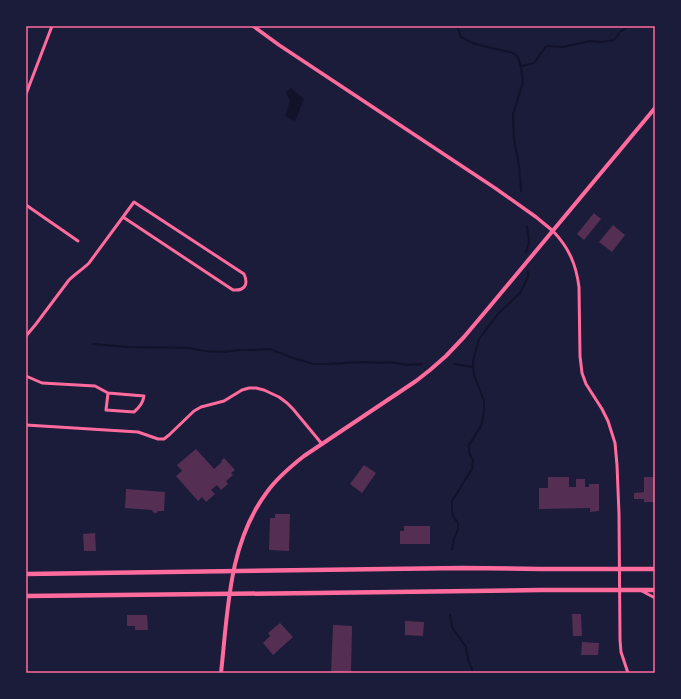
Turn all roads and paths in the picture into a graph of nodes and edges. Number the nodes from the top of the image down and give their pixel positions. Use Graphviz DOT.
graph roads {
  1 [pos="52,26"];
  2 [pos="253,26"];
  3 [pos="26,94"];
  4 [pos="655,108"];
  5 [pos="26,205"];
  6 [pos="123,217"];
  7 [pos="553,231"];
  8 [pos="78,241"];
  9 [pos="26,336"];
  10 [pos="26,376"];
  11 [pos="108,393"];
  12 [pos="26,425"];
  13 [pos="322,444"];
  14 [pos="620,569"];
  15 [pos="655,569"];
  16 [pos="234,570"];
  17 [pos="26,574"];
  18 [pos="620,590"];
  19 [pos="640,590"];
  20 [pos="655,590"];
  21 [pos="230,594"];
  22 [pos="26,596"];
  23 [pos="655,598"];
  24 [pos="222,673"];
  25 [pos="628,673"];
  1 -- 3 [label="street"];
  2 -- 7 [label="street"];
  4 -- 7 [label="main road"];
  5 -- 8 [label="street"];
  6 -- 6 [label="street"];
  6 -- 9 [label="street"];
  7 -- 13 [label="main road"];
  7 -- 14 [label="street"];
  10 -- 11 [label="street"];
  11 -- 11 [label="street"];
  12 -- 13 [label="street"];
  13 -- 16 [label="main road"];
  14 -- 15 [label="main road"];
  14 -- 16 [label="main road"];
  14 -- 18 [label="street"];
  16 -- 17 [label="main road"];
  16 -- 21 [label="main road"];
  18 -- 19 [label="main road"];
  18 -- 21 [label="main road"];
  18 -- 25 [label="street"];
  19 -- 20 [label="main road"];
  19 -- 23 [label="street"];
  21 -- 22 [label="main road"];
  21 -- 24 [label="main road"];
}
